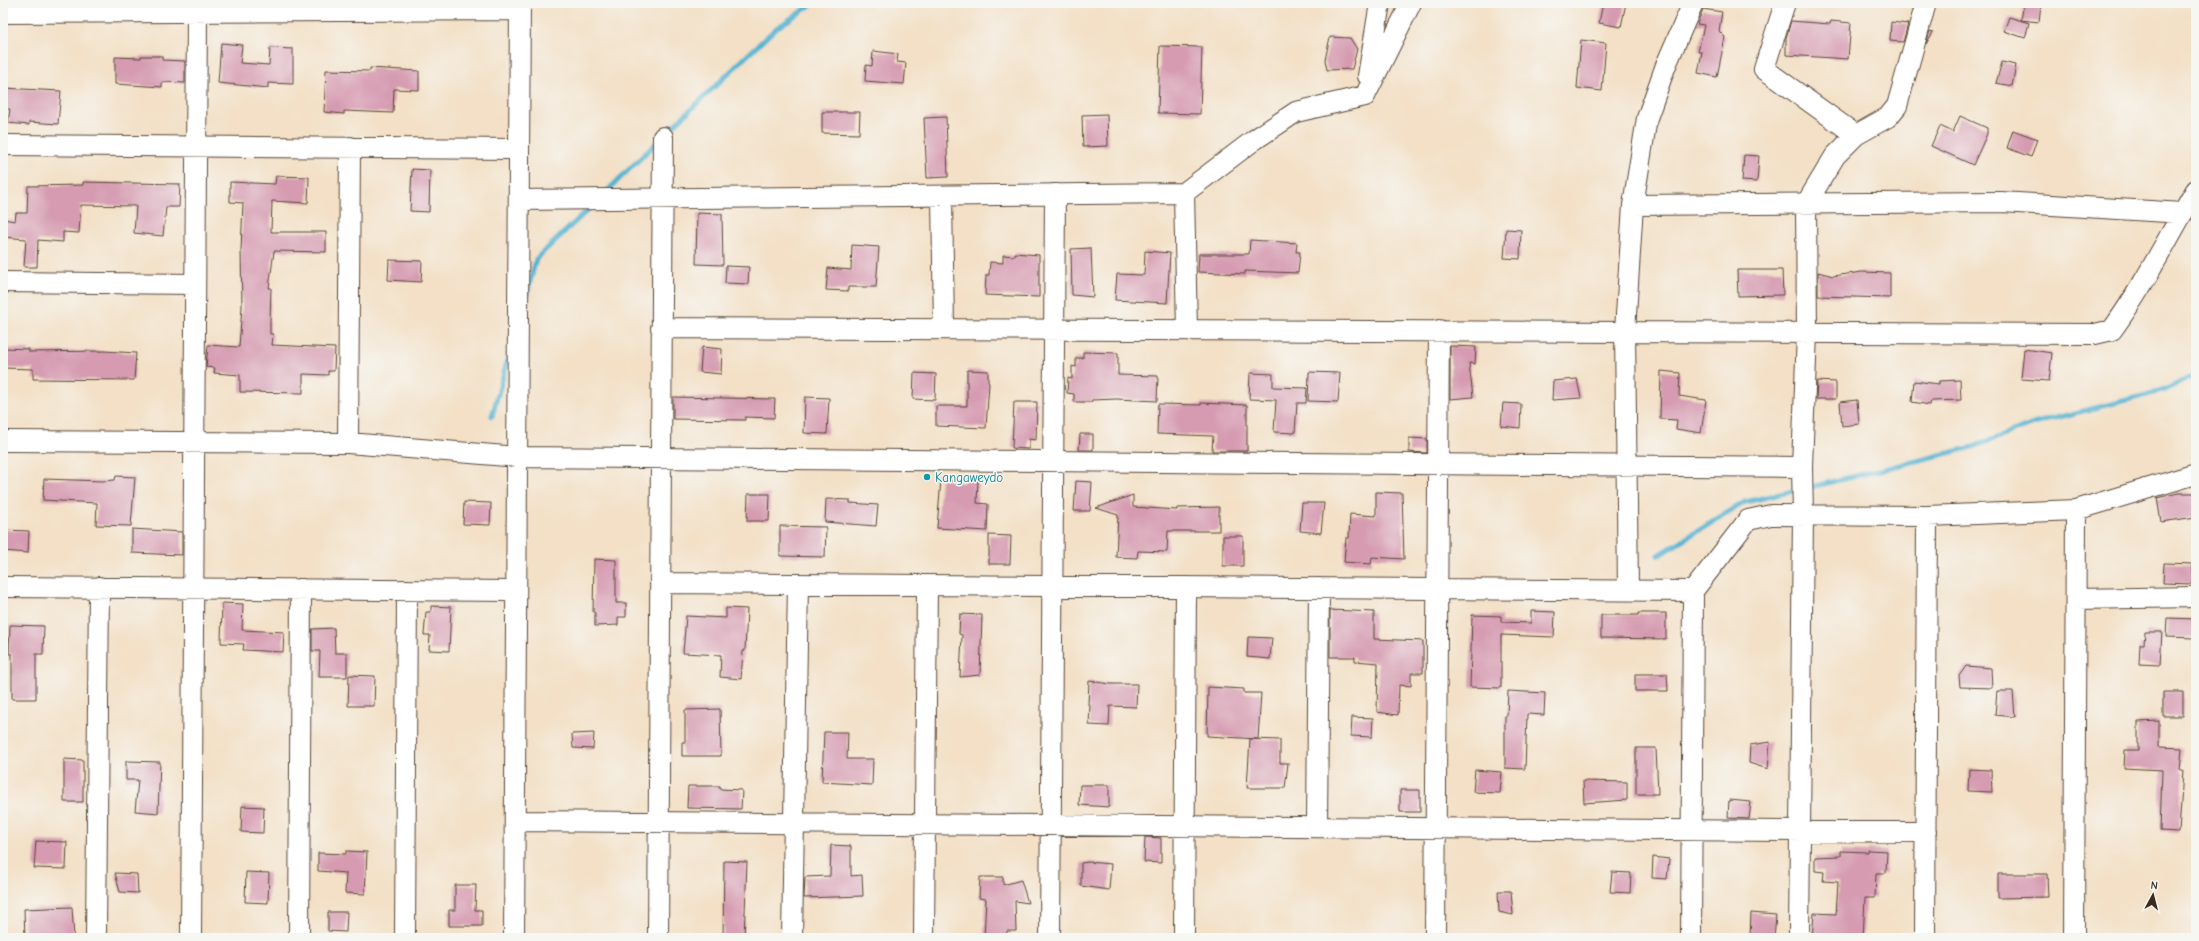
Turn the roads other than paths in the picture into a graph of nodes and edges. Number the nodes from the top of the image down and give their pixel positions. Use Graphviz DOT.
graph roads {
  1 [pos="1380,3"];
  2 [pos="1411,3"];
  3 [pos="1693,3"];
  4 [pos="1785,3"];
  5 [pos="1926,3"];
  6 [pos="520,6"];
  7 [pos="196,12"];
  8 [pos="3,13"];
  9 [pos="1365,96"];
  10 [pos="1856,135"];
  11 [pos="662,136"];
  12 [pos="3,145"];
  13 [pos="196,146"];
  14 [pos="350,148"];
  15 [pos="519,149"];
  16 [pos="2196,190"];
  17 [pos="1184,193"];
  18 [pos="1055,194"];
  19 [pos="942,196"];
  20 [pos="662,198"];
  21 [pos="519,200"];
  22 [pos="1806,204"];
  23 [pos="1633,205"];
  24 [pos="2182,213"];
  25 [pos="3,282"];
  26 [pos="195,284"];
  27 [pos="661,328"];
  28 [pos="944,329"];
  29 [pos="1054,329"];
  30 [pos="1187,330"];
  31 [pos="1438,330"];
  32 [pos="1625,331"];
  33 [pos="1807,332"];
  34 [pos="3,441"];
  35 [pos="194,442"];
  36 [pos="348,444"];
  37 [pos="517,457"];
  38 [pos="661,458"];
  39 [pos="1053,461"];
  40 [pos="1438,463"];
  41 [pos="1626,465"];
  42 [pos="1802,467"];
  43 [pos="2196,474"];
  44 [pos="2076,510"];
  45 [pos="1803,514"];
  46 [pos="1927,516"];
  47 [pos="660,583"];
  48 [pos="798,584"];
  49 [pos="926,585"];
  50 [pos="1052,586"];
  51 [pos="3,587"];
  52 [pos="98,587"];
  53 [pos="1186,587"];
  54 [pos="193,588"];
  55 [pos="1319,588"];
  56 [pos="1437,588"];
  57 [pos="301,589"];
  58 [pos="407,590"];
  59 [pos="1628,590"];
  60 [pos="516,591"];
  61 [pos="1693,591"];
  62 [pos="2196,597"];
  63 [pos="2076,599"];
  64 [pos="515,821"];
  65 [pos="658,822"];
  66 [pos="794,823"];
  67 [pos="925,824"];
  68 [pos="1051,825"];
  69 [pos="1185,826"];
  70 [pos="1317,827"];
  71 [pos="1435,827"];
  72 [pos="1691,830"];
  73 [pos="1800,831"];
  74 [pos="1926,832"];
  75 [pos="96,938"];
  76 [pos="191,938"];
  77 [pos="299,938"];
  78 [pos="405,938"];
  79 [pos="514,938"];
  80 [pos="658,938"];
  81 [pos="792,938"];
  82 [pos="924,938"];
  83 [pos="1050,938"];
  84 [pos="1184,938"];
  85 [pos="1435,938"];
  86 [pos="1691,938"];
  87 [pos="1799,938"];
  88 [pos="1925,938"];
  89 [pos="2074,938"];
  1 -- 9 [label="street"];
  2 -- 9 [label="street"];
  3 -- 23 [label="street"];
  4 -- 10 [label="street"];
  5 -- 10 [label="street"];
  6 -- 7 [label="street"];
  6 -- 15 [label="street"];
  7 -- 8 [label="street"];
  7 -- 13 [label="street"];
  9 -- 17 [label="street"];
  10 -- 22 [label="street"];
  11 -- 20 [label="street"];
  12 -- 13 [label="street"];
  13 -- 14 [label="street"];
  13 -- 26 [label="street"];
  14 -- 15 [label="street"];
  14 -- 36 [label="street"];
  15 -- 21 [label="street"];
  16 -- 24 [label="street"];
  17 -- 18 [label="street"];
  17 -- 30 [label="street"];
  18 -- 19 [label="street"];
  18 -- 29 [label="street"];
  19 -- 20 [label="street"];
  19 -- 28 [label="street"];
  20 -- 21 [label="street"];
  20 -- 27 [label="street"];
  21 -- 37 [label="street"];
  22 -- 23 [label="street"];
  22 -- 24 [label="street"];
  22 -- 33 [label="street"];
  23 -- 32 [label="street"];
  24 -- 33 [label="street"];
  25 -- 26 [label="street"];
  26 -- 35 [label="street"];
  27 -- 28 [label="street"];
  27 -- 38 [label="street"];
  28 -- 29 [label="street"];
  29 -- 30 [label="street"];
  29 -- 39 [label="street"];
  30 -- 31 [label="street"];
  31 -- 32 [label="street"];
  31 -- 40 [label="street"];
  32 -- 33 [label="street"];
  32 -- 41 [label="street"];
  33 -- 42 [label="street"];
  34 -- 35 [label="street"];
  35 -- 36 [label="street"];
  35 -- 54 [label="street"];
  36 -- 37 [label="street"];
  37 -- 38 [label="street"];
  37 -- 60 [label="street"];
  38 -- 39 [label="street"];
  38 -- 47 [label="street"];
  39 -- 40 [label="street"];
  39 -- 50 [label="street"];
  40 -- 41 [label="street"];
  40 -- 56 [label="street"];
  41 -- 42 [label="street"];
  41 -- 59 [label="street"];
  42 -- 45 [label="street"];
  43 -- 44 [label="street"];
  44 -- 46 [label="street"];
  44 -- 63 [label="street"];
  45 -- 46 [label="street"];
  45 -- 61 [label="street"];
  45 -- 73 [label="street"];
  46 -- 74 [label="street"];
  47 -- 48 [label="street"];
  47 -- 65 [label="street"];
  48 -- 49 [label="street"];
  48 -- 66 [label="street"];
  49 -- 50 [label="street"];
  49 -- 67 [label="street"];
  50 -- 53 [label="street"];
  50 -- 68 [label="street"];
  51 -- 52 [label="street"];
  52 -- 54 [label="street"];
  52 -- 75 [label="street"];
  53 -- 55 [label="street"];
  53 -- 69 [label="street"];
  54 -- 57 [label="street"];
  54 -- 76 [label="street"];
  55 -- 56 [label="street"];
  55 -- 70 [label="street"];
  56 -- 59 [label="street"];
  56 -- 71 [label="street"];
  57 -- 58 [label="street"];
  57 -- 77 [label="street"];
  58 -- 60 [label="street"];
  58 -- 78 [label="street"];
  59 -- 61 [label="street"];
  60 -- 64 [label="street"];
  61 -- 72 [label="street"];
  62 -- 63 [label="street"];
  63 -- 89 [label="street"];
  64 -- 65 [label="street"];
  64 -- 79 [label="street"];
  65 -- 66 [label="street"];
  65 -- 80 [label="street"];
  66 -- 67 [label="street"];
  66 -- 81 [label="street"];
  67 -- 68 [label="street"];
  67 -- 82 [label="street"];
  68 -- 69 [label="street"];
  68 -- 83 [label="street"];
  69 -- 70 [label="street"];
  69 -- 84 [label="street"];
  70 -- 71 [label="street"];
  71 -- 72 [label="street"];
  71 -- 85 [label="street"];
  72 -- 73 [label="street"];
  72 -- 86 [label="street"];
  73 -- 74 [label="street"];
  73 -- 87 [label="street"];
  74 -- 88 [label="street"];
}
